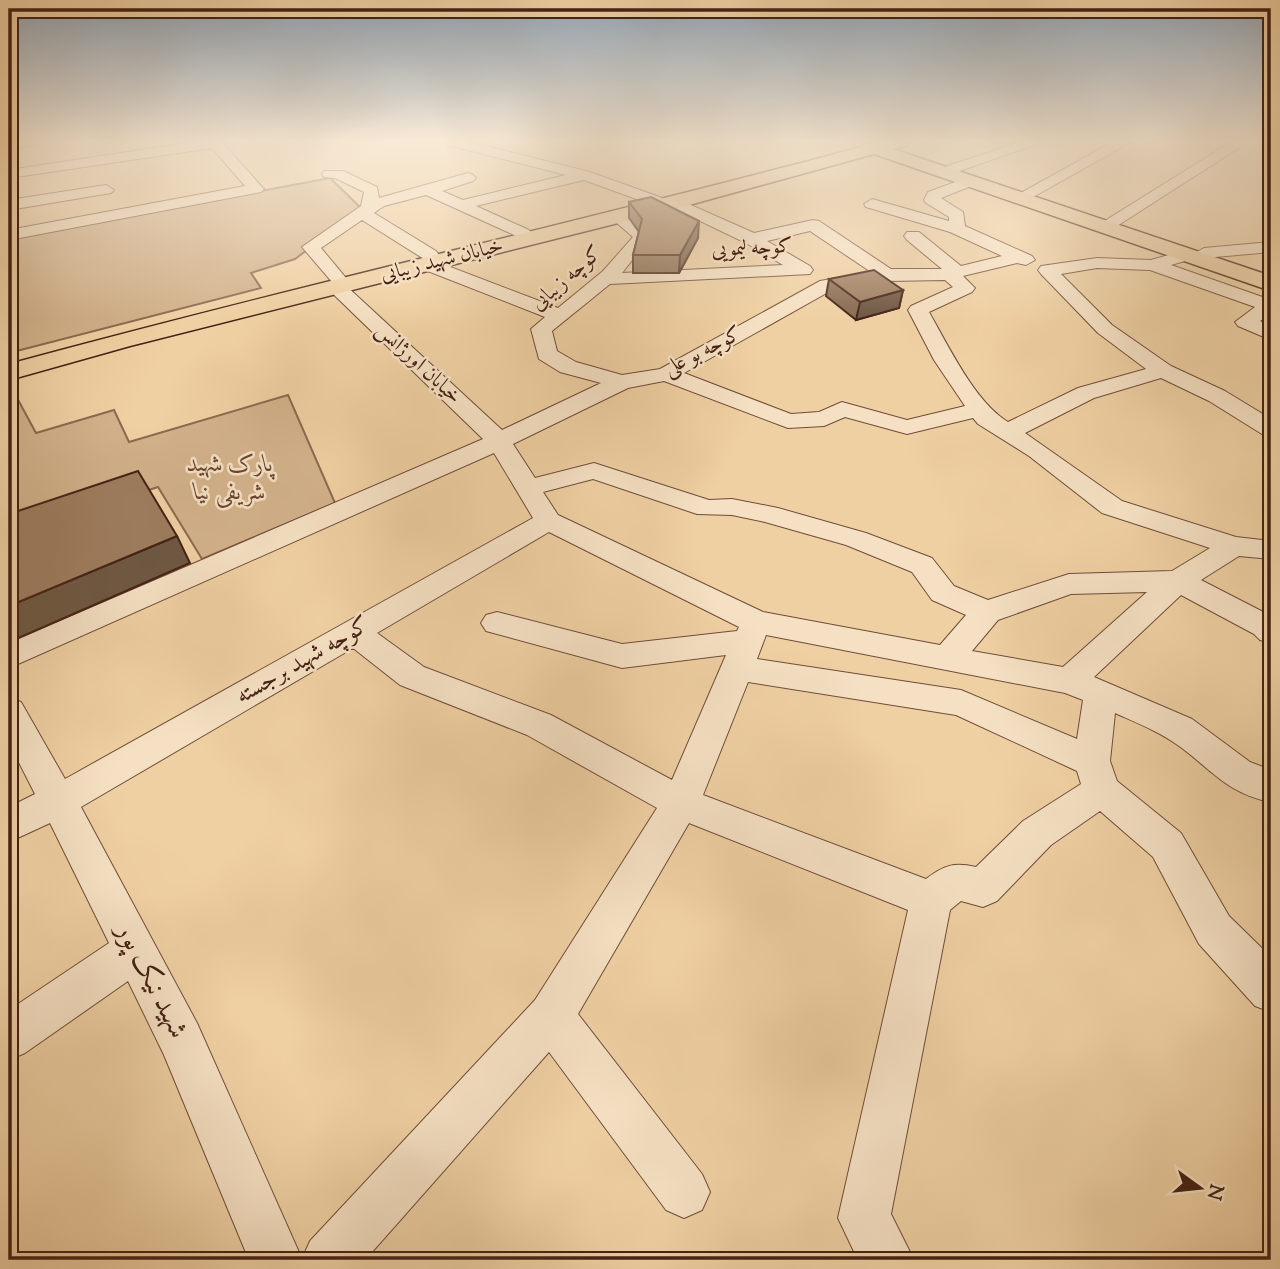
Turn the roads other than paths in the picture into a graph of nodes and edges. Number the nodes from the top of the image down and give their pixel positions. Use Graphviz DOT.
graph roads {
  1 [pos="50,201"];
  2 [pos="168,201"];
  3 [pos="369,201"];
  4 [pos="385,201"];
  5 [pos="454,201"];
  6 [pos="478,201"];
  7 [pos="934,201"];
  8 [pos="1033,201"];
  9 [pos="1049,201"];
  10 [pos="1145,201"];
  11 [pos="666,202"];
  12 [pos="872,204"];
  13 [pos="463,205"];
  14 [pos="366,211"];
  15 [pos="619,218"];
  16 [pos="1111,222"];
  17 [pos="54,226"];
  18 [pos="956,228"];
  19 [pos="523,234"];
  20 [pos="9,235"];
  21 [pos="913,236"];
  22 [pos="752,239"];
  23 [pos="1271,247"];
  24 [pos="1195,254"];
  25 [pos="1018,257"];
  26 [pos="428,260"];
  27 [pos="1152,265"];
  28 [pos="804,270"];
  29 [pos="1046,270"];
  30 [pos="954,273"];
  31 [pos="887,275"];
  32 [pos="1271,276"];
  33 [pos="603,279"];
  34 [pos="337,283"];
  35 [pos="1271,284"];
  36 [pos="827,285"];
  37 [pos="1271,306"];
  38 [pos="235,308"];
  39 [pos="559,316"];
  40 [pos="1271,334"];
  41 [pos="9,362"];
  42 [pos="1163,371"];
  43 [pos="9,372"];
  44 [pos="666,374"];
  45 [pos="622,382"];
  46 [pos="979,409"];
  47 [pos="1271,429"];
  48 [pos="1008,432"];
  49 [pos="499,441"];
  50 [pos="527,488"];
  51 [pos="548,520"];
  52 [pos="1234,546"];
  53 [pos="1271,550"];
  54 [pos="1178,581"];
  55 [pos="987,612"];
  56 [pos="497,623"];
  57 [pos="354,632"];
  58 [pos="1271,632"];
  59 [pos="747,644"];
  60 [pos="9,656"];
  61 [pos="947,658"];
  62 [pos="1085,687"];
  63 [pos="9,712"];
  64 [pos="1097,776"];
  65 [pos="1271,786"];
  66 [pos="58,802"];
  67 [pos="681,803"];
  68 [pos="9,825"];
  69 [pos="931,900"];
  70 [pos="136,950"];
  71 [pos="1271,990"];
  72 [pos="551,1016"];
  73 [pos="9,1037"];
  74 [pos="684,1192"];
  75 [pos="276,1260"];
  76 [pos="329,1260"];
  77 [pos="887,1260"];
  1 -- 17 [label="street"];
  2 -- 17 [label="street"];
  3 -- 14 [label="street"];
  4 -- 14 [label="street"];
  5 -- 13 [label="street"];
  6 -- 13 [label="street"];
  7 -- 18 [label="street"];
  8 -- 24 [label="main road"];
  9 -- 16 [label="main road"];
  10 -- 16 [label="street"];
  11 -- 15 [label="main road, خیابان شهید زیبایی"];
  11 -- 19 [label="main road, خیابان شهید زیبایی"];
  11 -- 22 [label="street, کوچه لیمویی"];
  12 -- 18 [label="street"];
  13 -- 19 [label="street"];
  14 -- 26 [label="street"];
  14 -- 34 [label="street, خیابان اورژانس"];
  15 -- 26 [label="main road, خیابان شهید زیبایی"];
  15 -- 33 [label="street, کوچه زیبایی"];
  16 -- 24 [label="main road"];
  17 -- 20 [label="street"];
  18 -- 25 [label="street"];
  19 -- 26 [label="main road, خیابان شهید زیبایی"];
  21 -- 30 [label="street"];
  22 -- 28 [label="street, کوچه لیمویی"];
  22 -- 31 [label="street"];
  23 -- 24 [label="street"];
  24 -- 27 [label="street"];
  24 -- 32 [label="main road"];
  24 -- 35 [label="main road"];
  25 -- 29 [label="street"];
  25 -- 30 [label="street, کوچه بو علی"];
  26 -- 34 [label="main road, خیابان شهید زیبایی"];
  26 -- 39 [label="street"];
  27 -- 29 [label="street"];
  27 -- 37 [label="street"];
  28 -- 33 [label="street, کوچه لیمویی"];
  28 -- 36 [label="street"];
  29 -- 42 [label="street"];
  30 -- 31 [label="street, کوچه بو علی"];
  30 -- 46 [label="street"];
  31 -- 36 [label="street, کوچه بو علی"];
  33 -- 39 [label="street, کوچه زیبایی"];
  34 -- 38 [label="main road, خیابان شهید زیبایی"];
  34 -- 49 [label="street, خیابان اورژانس"];
  36 -- 44 [label="street, کوچه بو علی"];
  37 -- 40 [label="street"];
  38 -- 41 [label="main road, خیابان شهید زیبایی"];
  38 -- 43 [label="main road, خیابان شهید زیبایی"];
  39 -- 45 [label="street, کوچه زیبایی"];
  42 -- 47 [label="street"];
  42 -- 48 [label="street"];
  44 -- 45 [label="street, کوچه بو علی"];
  44 -- 46 [label="street"];
  45 -- 49 [label="street, کوچه بو علی"];
  46 -- 48 [label="street"];
  48 -- 52 [label="street"];
  49 -- 50 [label="street, خیابان اورژانس"];
  49 -- 60 [label="street, کوچه بو علی"];
  50 -- 51 [label="street, خیابان اورژانس"];
  50 -- 55 [label="street"];
  51 -- 57 [label="street, کوچه شهید برجسته"];
  51 -- 59 [label="street"];
  52 -- 53 [label="street"];
  52 -- 54 [label="street"];
  54 -- 55 [label="street"];
  54 -- 58 [label="street"];
  54 -- 62 [label="street"];
  55 -- 61 [label="street"];
  56 -- 59 [label="street"];
  57 -- 66 [label="street, کوچه شهید برجسته"];
  57 -- 67 [label="street"];
  59 -- 61 [label="street"];
  59 -- 64 [label="street"];
  59 -- 67 [label="street"];
  61 -- 62 [label="street"];
  62 -- 64 [label="street"];
  62 -- 65 [label="street"];
  63 -- 66 [label="street, شهید نیک پور"];
  64 -- 69 [label="street"];
  64 -- 71 [label="street"];
  66 -- 68 [label="street, کوچه شهید برجسته"];
  66 -- 70 [label="street, شهید نیک پور"];
  67 -- 69 [label="street"];
  67 -- 72 [label="street"];
  69 -- 77 [label="street"];
  70 -- 73 [label="street"];
  70 -- 75 [label="street, شهید نیک پور"];
  72 -- 74 [label="street"];
  72 -- 76 [label="street"];
}
